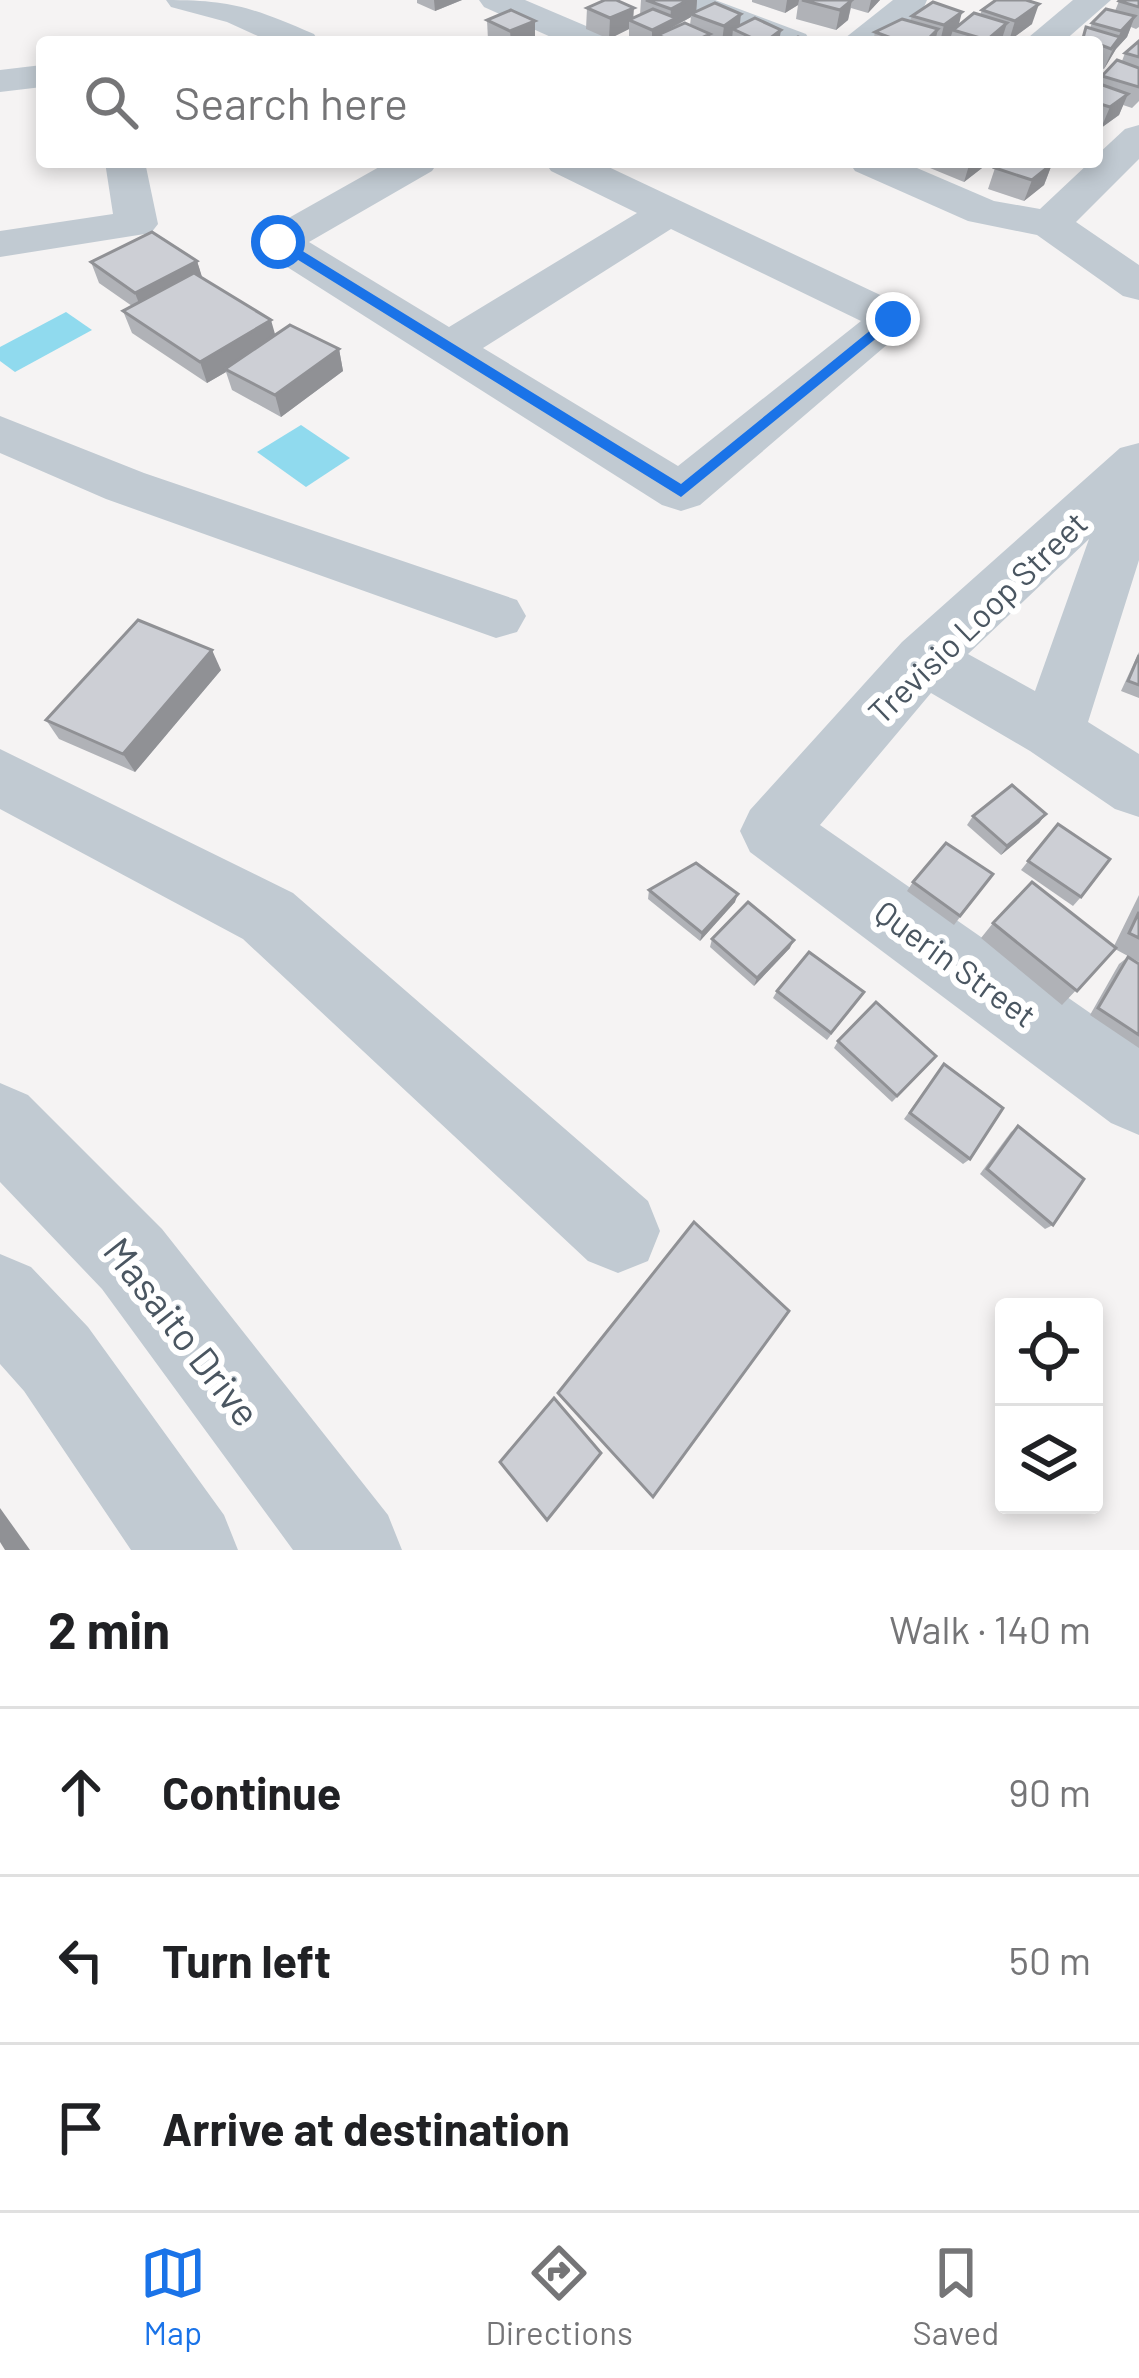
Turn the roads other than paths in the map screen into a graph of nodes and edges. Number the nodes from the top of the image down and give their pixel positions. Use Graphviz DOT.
graph roads {
  1 [pos="183,0"];
  2 [pos="496,0"];
  3 [pos="684,0"];
  4 [pos="910,0"];
  5 [pos="1094,0"];
  6 [pos="287,36"];
  7 [pos="578,36"];
  8 [pos="777,36"];
  9 [pos="867,36"];
  10 [pos="1049,36"];
  11 [pos="36,77"];
  12 [pos="0,81"];
  13 [pos="1139,137"];
  14 [pos="126,168"];
  15 [pos="408,168"];
  16 [pos="577,168"];
  17 [pos="887,168"];
  18 [pos="669,212"];
  19 [pos="1050,224"];
  20 [pos="0,244"];
  21 [pos="1139,286"];
  22 [pos="449,348"];
  23 [pos="0,434"];
  24 [pos="1139,461"];
  25 [pos="1139,474"];
  26 [pos="496,616"];
  27 [pos="924,659"];
  28 [pos="1053,732"];
  29 [pos="0,777"];
  30 [pos="1139,789"];
  31 [pos="774,831"];
  32 [pos="1139,1095"];
  33 [pos="0,1124"];
  34 [pos="618,1231"];
  35 [pos="0,1298"];
  36 [pos="190,1550"];
  37 [pos="353,1550"];
  1 -- 6 [label="street"];
  2 -- 7 [label="street"];
  3 -- 8 [label="street"];
  4 -- 9 [label="street"];
  5 -- 10 [label="street"];
  11 -- 12 [label="street"];
  13 -- 19 [label="street"];
  14 -- 20 [label="street"];
  15 -- 22 [label="street"];
  16 -- 18 [label="street"];
  17 -- 19 [label="street"];
  18 -- 22 [label="street"];
  18 -- 22 [label="street"];
  19 -- 21 [label="street"];
  23 -- 26 [label="street"];
  24 -- 27 [label="street, Trevisio Loop Street"];
  25 -- 28 [label="street"];
  27 -- 28 [label="street"];
  27 -- 31 [label="street, Trevisio Loop Street"];
  28 -- 30 [label="street"];
  29 -- 34 [label="street"];
  31 -- 32 [label="street, Querin Street"];
  33 -- 37 [label="street, Masaito Drive"];
  35 -- 36 [label="street"];
}
